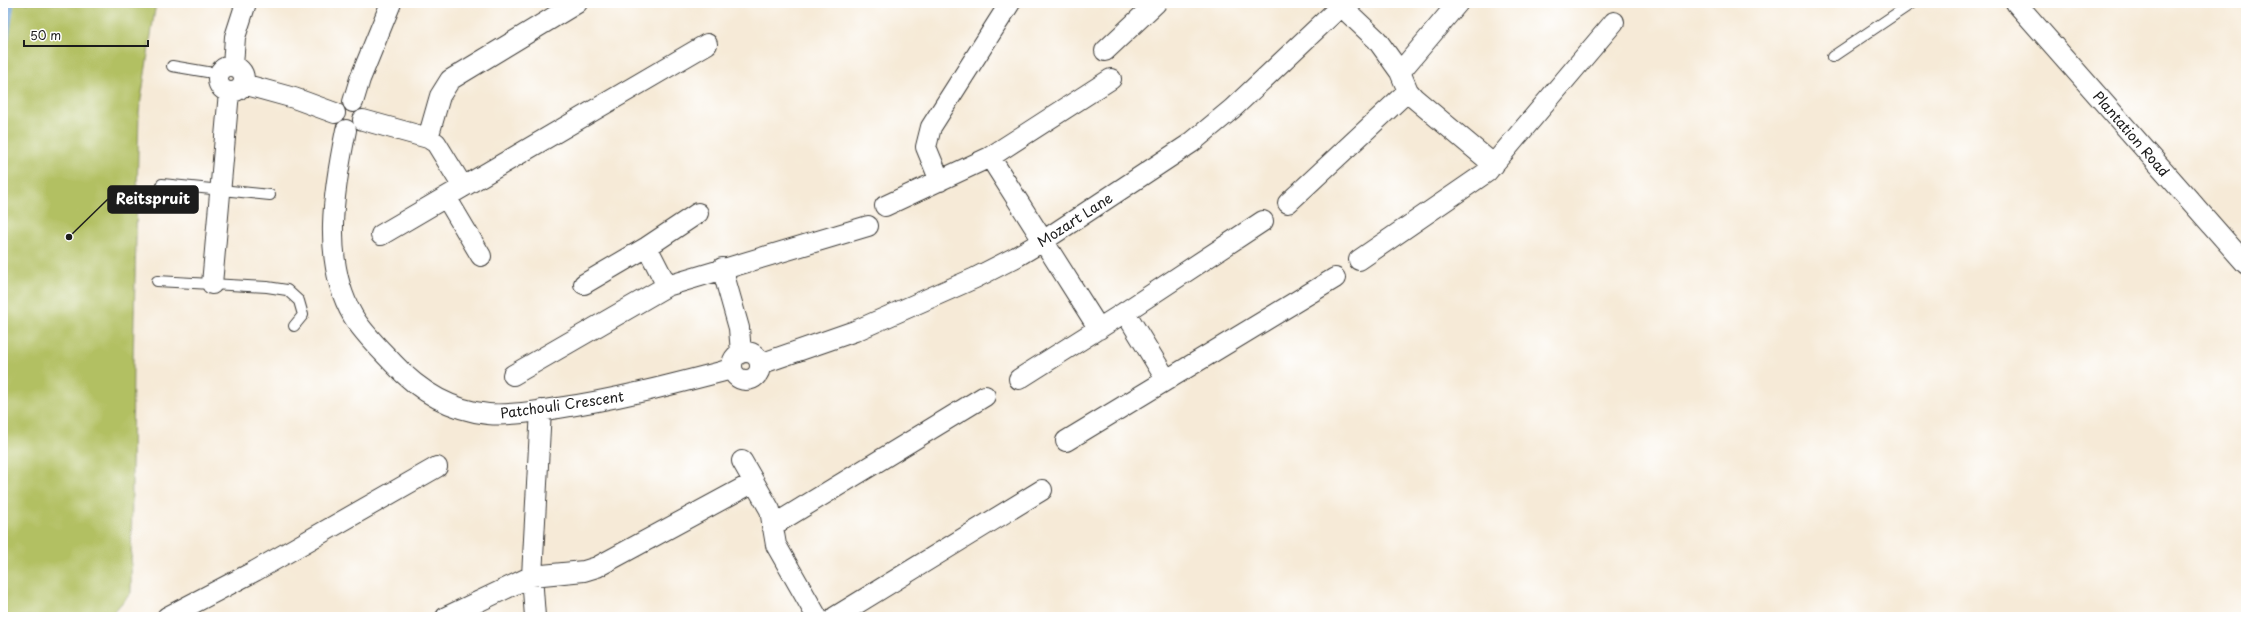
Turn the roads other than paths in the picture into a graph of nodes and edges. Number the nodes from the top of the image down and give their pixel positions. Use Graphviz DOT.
graph roads {
  1 [pos="246,3"];
  2 [pos="391,3"];
  3 [pos="577,3"];
  4 [pos="1010,3"];
  5 [pos="1156,3"];
  6 [pos="1458,3"];
  7 [pos="1912,3"];
  8 [pos="2016,3"];
  9 [pos="1341,4"];
  10 [pos="1614,22"];
  11 [pos="707,44"];
  12 [pos="1105,51"];
  13 [pos="1832,57"];
  14 [pos="172,66"];
  15 [pos="226,70"];
  16 [pos="1400,72"];
  17 [pos="1110,79"];
  18 [pos="236,88"];
  19 [pos="1408,91"];
  20 [pos="353,102"];
  21 [pos="335,114"];
  22 [pos="354,125"];
  23 [pos="428,138"];
  24 [pos="990,157"];
  25 [pos="1494,165"];
  26 [pos="940,181"];
  27 [pos="162,184"];
  28 [pos="464,187"];
  29 [pos="219,190"];
  30 [pos="270,194"];
  31 [pos="446,197"];
  32 [pos="1288,203"];
  33 [pos="885,206"];
  34 [pos="698,213"];
  35 [pos="1263,221"];
  36 [pos="868,226"];
  37 [pos="381,236"];
  38 [pos="1043,241"];
  39 [pos="647,247"];
  40 [pos="481,256"];
  41 [pos="1360,260"];
  42 [pos="2246,264"];
  43 [pos="722,268"];
  44 [pos="1335,278"];
  45 [pos="157,281"];
  46 [pos="212,284"];
  47 [pos="584,284"];
  48 [pos="668,286"];
  49 [pos="1125,312"];
  50 [pos="294,326"];
  51 [pos="1099,329"];
  52 [pos="737,361"];
  53 [pos="513,375"];
  54 [pos="1019,379"];
  55 [pos="1166,379"];
  56 [pos="985,396"];
  57 [pos="541,410"];
  58 [pos="1066,441"];
  59 [pos="742,461"];
  60 [pos="437,467"];
  61 [pos="754,482"];
  62 [pos="1042,490"];
  63 [pos="772,526"];
  64 [pos="532,576"];
  65 [pos="167,617"];
  66 [pos="446,617"];
  67 [pos="534,617"];
  68 [pos="817,617"];
  69 [pos="835,617"];
  1 -- 15 [label="street"];
  2 -- 20 [label="street"];
  3 -- 23 [label="street"];
  4 -- 26 [label="street"];
  5 -- 12 [label="street"];
  6 -- 16 [label="street"];
  7 -- 13 [label="lane"];
  8 -- 42 [label="street, Plantation Road"];
  9 -- 16 [label="street"];
  9 -- 38 [label="street, Mozart Lane"];
  10 -- 25 [label="street"];
  11 -- 28 [label="street"];
  14 -- 15 [label="lane"];
  15 -- 18 [label="street"];
  16 -- 19 [label="street"];
  17 -- 24 [label="street"];
  18 -- 21 [label="street"];
  18 -- 29 [label="street"];
  19 -- 25 [label="street"];
  19 -- 32 [label="street"];
  20 -- 21 [label="street"];
  20 -- 22 [label="street"];
  21 -- 22 [label="street"];
  22 -- 23 [label="street"];
  22 -- 57 [label="street, Patchouli Crescent"];
  23 -- 28 [label="street"];
  24 -- 26 [label="street"];
  24 -- 38 [label="street"];
  25 -- 41 [label="street"];
  26 -- 33 [label="street"];
  27 -- 29 [label="lane"];
  28 -- 31 [label="street"];
  29 -- 30 [label="lane"];
  29 -- 46 [label="street"];
  31 -- 37 [label="street"];
  31 -- 40 [label="street"];
  34 -- 39 [label="street"];
  35 -- 49 [label="street"];
  36 -- 43 [label="street"];
  38 -- 51 [label="street"];
  38 -- 52 [label="street, Mozart Lane"];
  39 -- 47 [label="street"];
  39 -- 48 [label="street"];
  43 -- 48 [label="street"];
  43 -- 52 [label="street"];
  44 -- 55 [label="street"];
  45 -- 46 [label="lane"];
  46 -- 50 [label="lane"];
  48 -- 53 [label="street"];
  49 -- 51 [label="street"];
  49 -- 55 [label="street"];
  51 -- 54 [label="street"];
  52 -- 57 [label="street, Patchouli Crescent"];
  55 -- 58 [label="street"];
  56 -- 63 [label="street"];
  57 -- 64 [label="street"];
  59 -- 61 [label="street"];
  60 -- 65 [label="street"];
  61 -- 63 [label="street"];
  61 -- 64 [label="street"];
  62 -- 69 [label="street"];
  63 -- 68 [label="street"];
  64 -- 66 [label="street"];
  64 -- 67 [label="street"];
}
